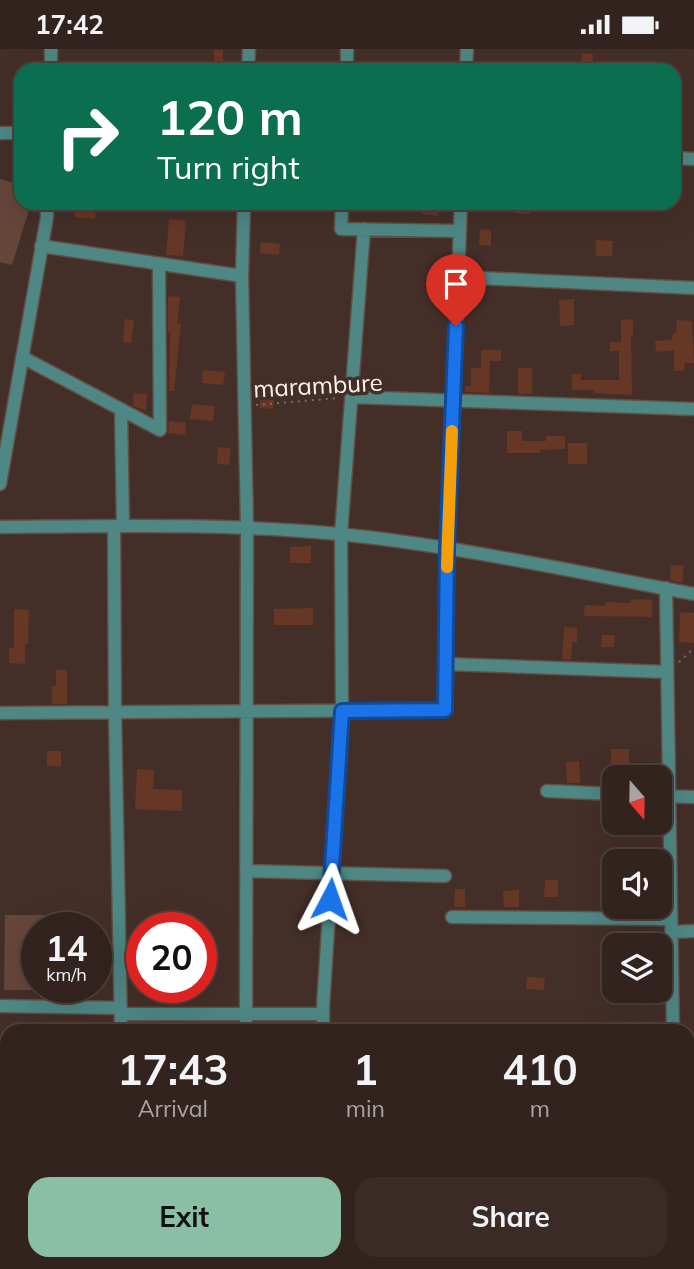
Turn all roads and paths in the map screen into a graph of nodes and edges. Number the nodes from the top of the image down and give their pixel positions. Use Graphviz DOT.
graph roads {
  1 [pos="46,210"];
  2 [pos="244,210"];
  3 [pos="342,210"];
  4 [pos="461,210"];
  5 [pos="364,229"];
  6 [pos="460,231"];
  7 [pos="41,246"];
  8 [pos="159,264"];
  9 [pos="242,276"];
  10 [pos="458,277"];
  11 [pos="694,288"];
  12 [pos="22,357"];
  13 [pos="347,397"];
  14 [pos="454,400"];
  15 [pos="255,405"];
  16 [pos="121,409"];
  17 [pos="694,409"];
  18 [pos="0,484"];
  19 [pos="119,526"];
  20 [pos="247,526"];
  21 [pos="0,527"];
  22 [pos="341,534"];
  23 [pos="447,549"];
  24 [pos="666,588"];
  25 [pos="694,593"];
  26 [pos="694,648"];
  27 [pos="446,664"];
  28 [pos="671,669"];
  29 [pos="247,711"];
  30 [pos="342,711"];
  31 [pos="115,712"];
  32 [pos="0,713"];
  33 [pos="666,765"];
  34 [pos="547,791"];
  35 [pos="602,793"];
  36 [pos="672,797"];
  37 [pos="694,797"];
  38 [pos="666,835"];
  39 [pos="246,871"];
  40 [pos="331,873"];
  41 [pos="445,876"];
  42 [pos="452,917"];
  43 [pos="672,925"];
  44 [pos="694,931"];
  45 [pos="0,1006"];
  46 [pos="121,1011"];
  47 [pos="323,1011"];
  48 [pos="245,1014"];
  49 [pos="121,1024"];
  50 [pos="246,1024"];
  51 [pos="323,1024"];
  52 [pos="673,1024"];
  1 -- 7 [label="street"];
  2 -- 9 [label="street"];
  3 -- 5 [label="street"];
  4 -- 6 [label="street"];
  5 -- 6 [label="street"];
  5 -- 13 [label="street"];
  6 -- 10 [label="street"];
  7 -- 8 [label="street"];
  7 -- 12 [label="street"];
  8 -- 9 [label="street"];
  8 -- 16 [label="street"];
  9 -- 20 [label="street"];
  10 -- 11 [label="street"];
  10 -- 14 [label="street"];
  12 -- 16 [label="street"];
  12 -- 18 [label="street"];
  13 -- 14 [label="street"];
  13 -- 15 [label="path, marambure"];
  13 -- 22 [label="street"];
  14 -- 17 [label="street"];
  14 -- 23 [label="street"];
  16 -- 19 [label="street"];
  19 -- 20 [label="street"];
  19 -- 21 [label="street"];
  19 -- 31 [label="street"];
  20 -- 22 [label="street"];
  20 -- 29 [label="street"];
  22 -- 23 [label="street"];
  22 -- 30 [label="street"];
  23 -- 24 [label="street"];
  23 -- 27 [label="street"];
  24 -- 25 [label="street"];
  24 -- 28 [label="street"];
  26 -- 28 [label="path"];
  27 -- 28 [label="street"];
  27 -- 30 [label="street"];
  28 -- 33 [label="street"];
  29 -- 30 [label="street"];
  29 -- 31 [label="street"];
  29 -- 39 [label="street"];
  30 -- 40 [label="street"];
  31 -- 32 [label="street"];
  31 -- 46 [label="street"];
  34 -- 35 [label="street"];
  36 -- 37 [label="street"];
  38 -- 43 [label="street"];
  39 -- 40 [label="street"];
  39 -- 48 [label="street"];
  40 -- 41 [label="street"];
  40 -- 47 [label="street"];
  42 -- 43 [label="street"];
  43 -- 44 [label="street"];
  43 -- 52 [label="street"];
  45 -- 46 [label="street"];
  46 -- 48 [label="street"];
  46 -- 49 [label="street"];
  47 -- 48 [label="street"];
  47 -- 51 [label="street"];
  48 -- 50 [label="street"];
}
